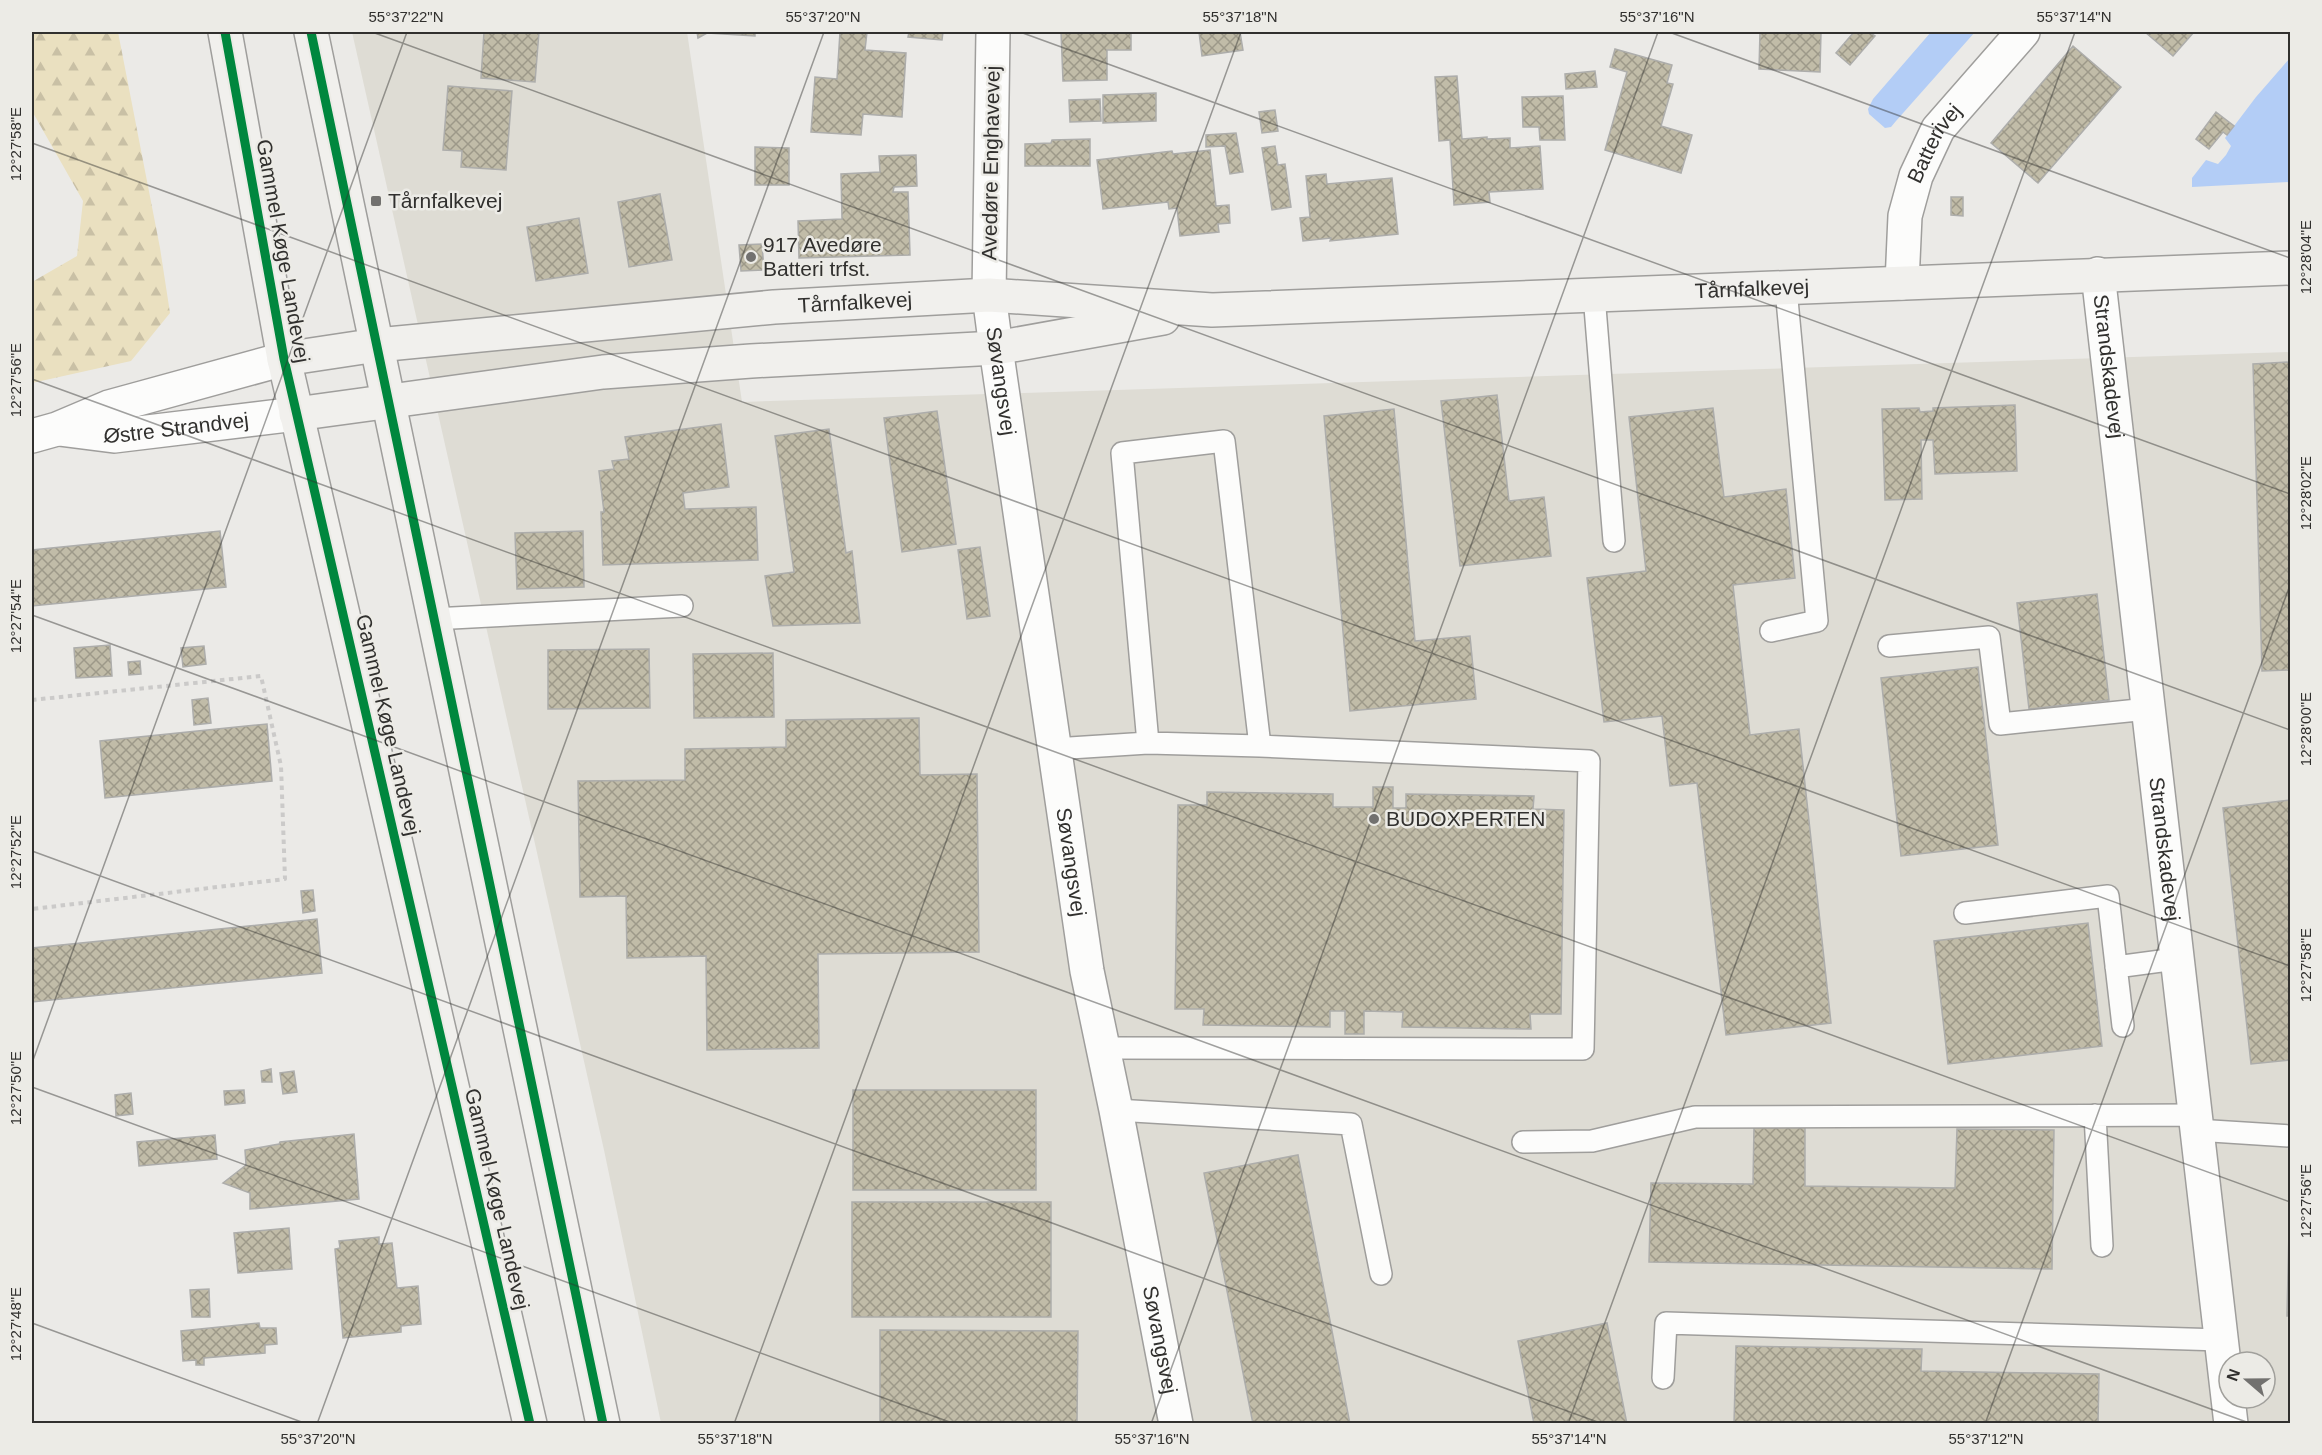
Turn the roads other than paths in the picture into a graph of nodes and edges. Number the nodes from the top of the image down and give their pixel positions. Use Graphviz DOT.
graph roads {
  1 [pos="225,32"];
  2 [pos="311,32"];
  3 [pos="993,32"];
  4 [pos="2023,32"];
  5 [pos="2290,268"];
  6 [pos="2098,274"];
  7 [pos="1902,283"];
  8 [pos="1786,288"];
  9 [pos="989,295"];
  10 [pos="1594,295"];
  11 [pos="1212,309"];
  12 [pos="377,345"];
  13 [pos="996,348"];
  14 [pos="284,359"];
  15 [pos="388,401"];
  16 [pos="296,414"];
  17 [pos="44,432"];
  18 [pos="1614,541"];
  19 [pos="682,606"];
  20 [pos="433,619"];
  21 [pos="1772,631"];
  22 [pos="1888,646"];
  23 [pos="2148,709"];
  24 [pos="1148,743"];
  25 [pos="1260,746"];
  26 [pos="1054,749"];
  27 [pos="1965,913"];
  28 [pos="2176,959"];
  29 [pos="2116,967"];
  30 [pos="2123,1026"];
  31 [pos="1103,1048"];
  32 [pos="1116,1110"];
  33 [pos="2095,1115"];
  34 [pos="2195,1122"];
  35 [pos="2290,1136"];
  36 [pos="1523,1142"];
  37 [pos="2102,1246"];
  38 [pos="1381,1274"];
  39 [pos="2221,1340"];
  40 [pos="1663,1378"];
  41 [pos="530,1424"];
  42 [pos="603,1424"];
  43 [pos="1176,1424"];
  44 [pos="2231,1424"];
  1 -- 14 [label="street, Gammel Køge Landevej"];
  2 -- 12 [label="street"];
  3 -- 9 [label="street, Avedøre Enghavevej"];
  4 -- 7 [label="street, Batterivej"];
  5 -- 6 [label="street, Tårnfalkevej"];
  6 -- 7 [label="street, Tårnfalkevej"];
  6 -- 23 [label="street, Strandskadevej"];
  7 -- 8 [label="street, Tårnfalkevej"];
  8 -- 10 [label="street, Tårnfalkevej"];
  8 -- 21 [label="lane"];
  9 -- 11 [label="street, Tårnfalkevej"];
  9 -- 12 [label="street, Tårnfalkevej"];
  9 -- 13 [label="street, Søvangsvej"];
  10 -- 11 [label="street, Tårnfalkevej"];
  10 -- 18 [label="lane"];
  11 -- 13 [label="street, Tårnfalkevej"];
  12 -- 14 [label="street, Tårnfalkevej"];
  12 -- 15 [label="street"];
  13 -- 15 [label="street, Tårnfalkevej"];
  13 -- 26 [label="street, Søvangsvej"];
  14 -- 16 [label="street, Gammel Køge Landevej"];
  14 -- 17 [label="street, Østre Strandvej"];
  15 -- 16 [label="street, Tårnfalkevej"];
  15 -- 20 [label="street"];
  16 -- 17 [label="street, Østre Strandvej"];
  16 -- 41 [label="street, Gammel Køge Landevej"];
  19 -- 20 [label="lane"];
  20 -- 42 [label="street"];
  22 -- 23 [label="lane"];
  23 -- 28 [label="street, Strandskadevej"];
  24 -- 25 [label="lane"];
  24 -- 25 [label="lane"];
  24 -- 26 [label="lane"];
  25 -- 31 [label="lane"];
  26 -- 31 [label="street, Søvangsvej"];
  27 -- 29 [label="lane"];
  28 -- 29 [label="lane"];
  28 -- 34 [label="street, Strandskadevej"];
  29 -- 30 [label="lane"];
  31 -- 32 [label="street, Søvangsvej"];
  32 -- 38 [label="lane"];
  32 -- 43 [label="street, Søvangsvej"];
  33 -- 34 [label="lane"];
  33 -- 36 [label="lane"];
  33 -- 37 [label="lane"];
  34 -- 35 [label="lane"];
  34 -- 39 [label="street, Strandskadevej"];
  39 -- 40 [label="lane"];
  39 -- 44 [label="street, Strandskadevej"];
}
